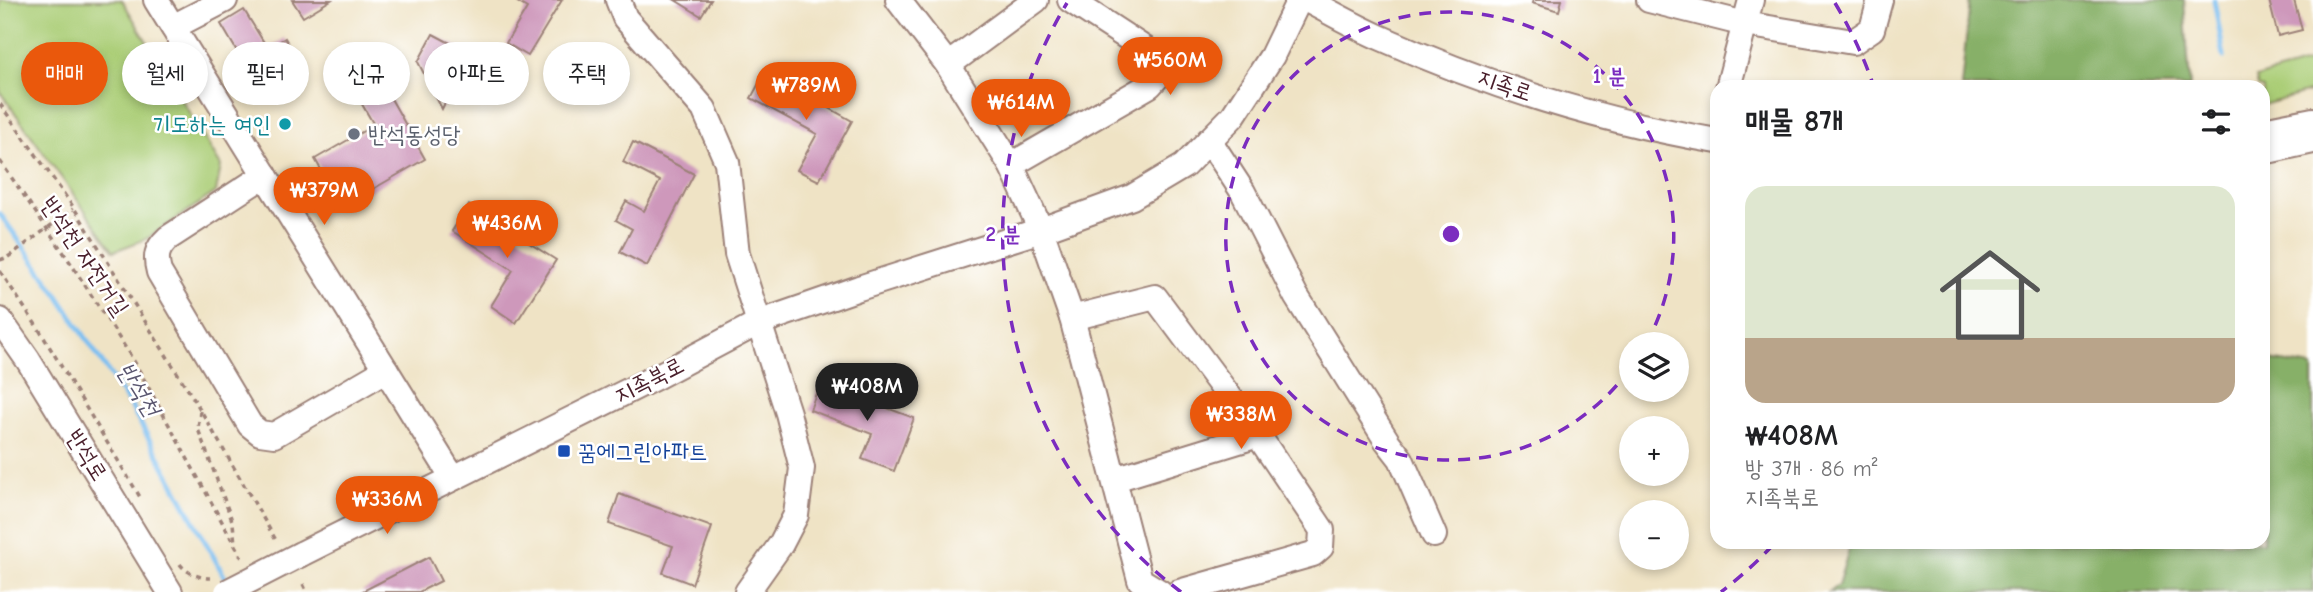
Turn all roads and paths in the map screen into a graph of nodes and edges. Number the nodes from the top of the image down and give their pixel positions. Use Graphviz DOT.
graph roads {
  1 [pos="156,0"];
  2 [pos="225,0"];
  3 [pos="618,0"];
  4 [pos="898,0"];
  5 [pos="1036,0"];
  6 [pos="1070,0"];
  7 [pos="1299,0"];
  8 [pos="1307,0"];
  9 [pos="1649,0"];
  10 [pos="1751,0"];
  11 [pos="1880,0"];
  12 [pos="1745,24"];
  13 [pos="173,27"];
  14 [pos="948,65"];
  15 [pos="1730,80"];
  16 [pos="0,104"];
  17 [pos="2313,120"];
  18 [pos="2270,129"];
  19 [pos="1710,136"];
  20 [pos="1209,140"];
  21 [pos="2313,142"];
  22 [pos="2270,151"];
  23 [pos="0,161"];
  24 [pos="1011,165"];
  25 [pos="265,175"];
  26 [pos="74,208"];
  27 [pos="1041,230"];
  28 [pos="0,260"];
  29 [pos="0,271"];
  30 [pos="1072,318"];
  31 [pos="0,320"];
  32 [pos="758,323"];
  33 [pos="386,370"];
  34 [pos="200,409"];
  35 [pos="1258,435"];
  36 [pos="453,478"];
  37 [pos="1115,479"];
  38 [pos="139,497"];
  39 [pos="1434,535"];
  40 [pos="236,546"];
  41 [pos="290,549"];
  42 [pos="175,557"];
  43 [pos="248,569"];
  44 [pos="303,584"];
  45 [pos="221,585"];
  46 [pos="170,592"];
  47 [pos="307,592"];
  48 [pos="747,592"];
  49 [pos="1160,592"];
  50 [pos="1178,592"];
  1 -- 13 [label="street"];
  2 -- 13 [label="street"];
  3 -- 32 [label="street"];
  4 -- 14 [label="street"];
  5 -- 14 [label="street"];
  6 -- 24 [label="street"];
  7 -- 20 [label="street, 지족북로"];
  8 -- 19 [label="street, 지족로"];
  9 -- 12 [label="street"];
  10 -- 12 [label="street"];
  11 -- 12 [label="street"];
  12 -- 15 [label="street"];
  13 -- 25 [label="street"];
  14 -- 24 [label="street"];
  16 -- 26 [label="path"];
  17 -- 18 [label="street"];
  20 -- 27 [label="street, 지족북로"];
  20 -- 39 [label="street"];
  21 -- 22 [label="street"];
  23 -- 40 [label="path, 반석천 자전거길"];
  24 -- 27 [label="street"];
  25 -- 33 [label="street"];
  25 -- 33 [label="street"];
  26 -- 28 [label="path, bridge"];
  26 -- 34 [label="path"];
  27 -- 30 [label="street"];
  27 -- 32 [label="street, 지족북로"];
  29 -- 38 [label="path"];
  30 -- 35 [label="street"];
  30 -- 37 [label="street"];
  31 -- 46 [label="street, 반석로"];
  32 -- 36 [label="street, 지족북로"];
  32 -- 48 [label="street"];
  33 -- 36 [label="street"];
  34 -- 40 [label="path"];
  34 -- 41 [label="path"];
  35 -- 37 [label="street"];
  35 -- 50 [label="street"];
  36 -- 41 [label="street, 지족북로"];
  37 -- 49 [label="street"];
  40 -- 43 [label="path, 반석천 자전거길"];
  41 -- 45 [label="street, 지족북로, bridge"];
  42 -- 45 [label="path"];
  44 -- 47 [label="path"];
}
